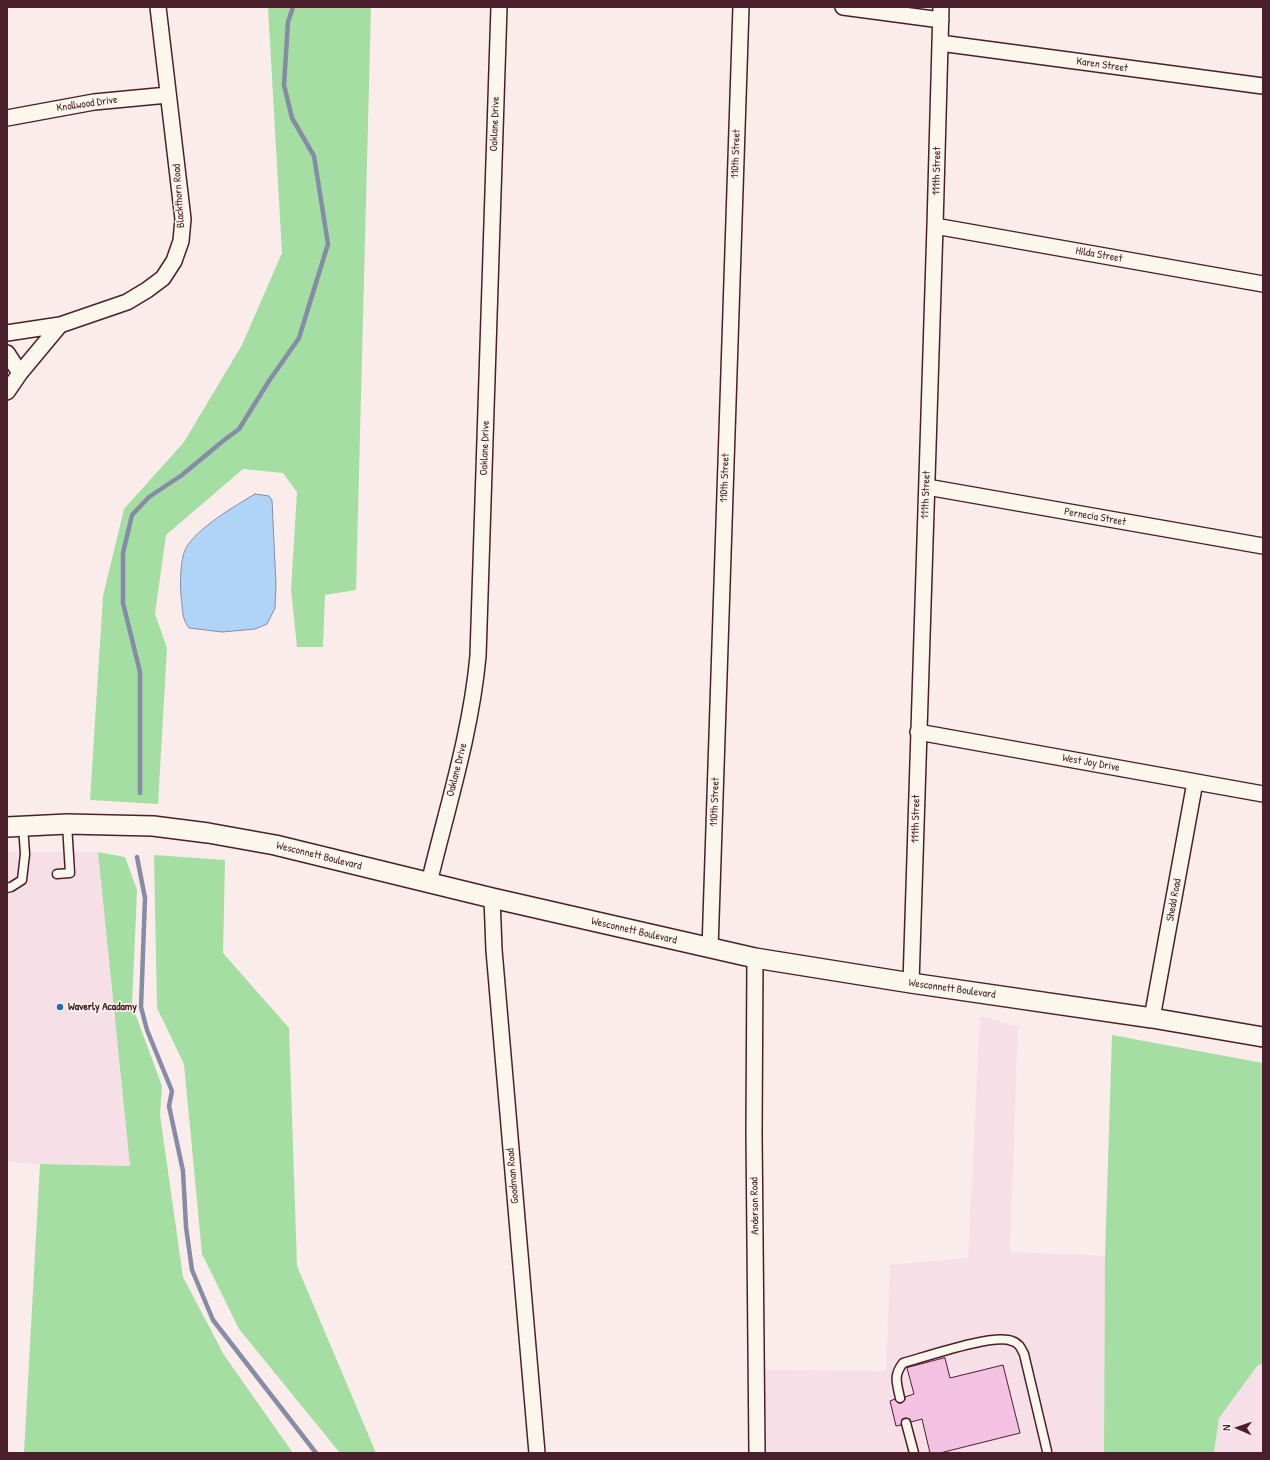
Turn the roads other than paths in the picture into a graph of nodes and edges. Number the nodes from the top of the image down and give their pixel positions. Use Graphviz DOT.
graph roads {
  1 [pos="158,7"];
  2 [pos="499,7"];
  3 [pos="741,7"];
  4 [pos="843,7"];
  5 [pos="941,14"];
  6 [pos="940,43"];
  7 [pos="1263,86"];
  8 [pos="168,95"];
  9 [pos="7,118"];
  10 [pos="935,226"];
  11 [pos="1263,284"];
  12 [pos="60,325"];
  13 [pos="7,333"];
  14 [pos="7,353"];
  15 [pos="20,373"];
  16 [pos="7,392"];
  17 [pos="926,487"];
  18 [pos="1263,546"];
  19 [pos="918,732"];
  20 [pos="1195,782"];
  21 [pos="1263,794"];
  22 [pos="67,824"];
  23 [pos="15,826"];
  24 [pos="57,874"];
  25 [pos="429,883"];
  26 [pos="7,888"];
  27 [pos="492,898"];
  28 [pos="710,949"];
  29 [pos="755,958"];
  30 [pos="911,983"];
  31 [pos="1152,1018"];
  32 [pos="1263,1037"];
  33 [pos="900,1398"];
  34 [pos="906,1423"];
  35 [pos="1045,1452"];
  36 [pos="537,1453"];
  37 [pos="757,1453"];
  38 [pos="914,1453"];
  1 -- 8 [label="street, Blackthorn Road"];
  2 -- 25 [label="street, Oaklane Drive"];
  3 -- 28 [label="street, 110th Street"];
  4 -- 5 [label="street"];
  5 -- 6 [label="street, 111th Street"];
  6 -- 7 [label="street, Karen Street"];
  6 -- 10 [label="street, 111th Street"];
  8 -- 9 [label="street, Knollwood Drive"];
  8 -- 12 [label="street, Blackthorn Road"];
  10 -- 11 [label="street, Hilda Street"];
  10 -- 17 [label="street, 111th Street"];
  12 -- 13 [label="street, Blackthorn Road"];
  12 -- 15 [label="street"];
  14 -- 15 [label="street"];
  15 -- 16 [label="street"];
  17 -- 18 [label="street, Pernecia Street"];
  17 -- 19 [label="street, 111th Street"];
  19 -- 20 [label="street, West Joy Drive"];
  19 -- 30 [label="street, 111th Street"];
  20 -- 21 [label="street, West Joy Drive"];
  20 -- 31 [label="street, Shedd Road"];
  22 -- 23 [label="street, Wesconnett Boulevard"];
  22 -- 24 [label="lane"];
  22 -- 25 [label="street, Wesconnett Boulevard"];
  23 -- 26 [label="lane"];
  25 -- 27 [label="street, Wesconnett Boulevard"];
  27 -- 28 [label="street, Wesconnett Boulevard"];
  27 -- 36 [label="street, Goodman Road"];
  28 -- 29 [label="street, Wesconnett Boulevard"];
  29 -- 30 [label="street, Wesconnett Boulevard"];
  29 -- 37 [label="street, Anderson Road"];
  30 -- 31 [label="street, Wesconnett Boulevard"];
  31 -- 32 [label="street, Wesconnett Boulevard"];
  33 -- 35 [label="lane"];
  34 -- 38 [label="lane"];
}
